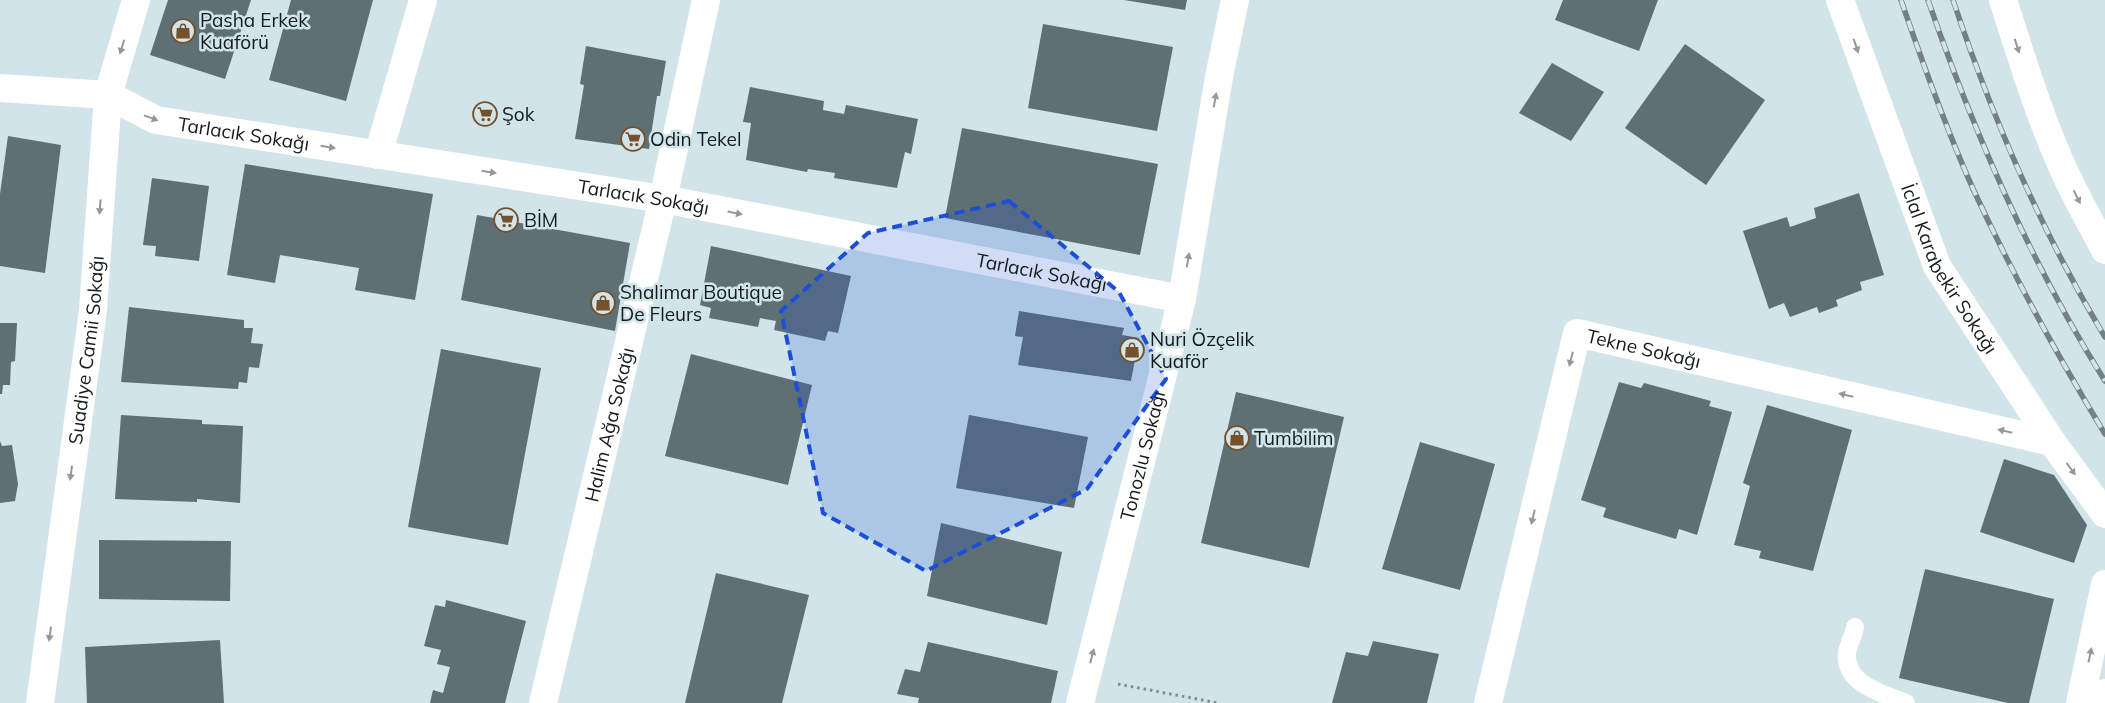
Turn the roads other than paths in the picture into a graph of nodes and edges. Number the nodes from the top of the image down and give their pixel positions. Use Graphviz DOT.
graph roads {
  1 [pos="136,0"];
  2 [pos="422,0"];
  3 [pos="706,0"];
  4 [pos="1235,0"];
  5 [pos="1840,0"];
  6 [pos="2002,0"];
  7 [pos="0,88"];
  8 [pos="108,96"];
  9 [pos="378,154"];
  10 [pos="663,199"];
  11 [pos="2105,250"];
  12 [pos="1182,299"];
  13 [pos="2052,442"];
  14 [pos="2105,514"];
  15 [pos="2105,584"];
  16 [pos="1855,627"];
  17 [pos="1083,691"];
  18 [pos="2105,693"];
  19 [pos="40,703"];
  20 [pos="543,703"];
  21 [pos="1488,703"];
  22 [pos="1906,703"];
  23 [pos="2080,703"];
  24 [pos="2102,703"];
  1 -- 8 [label="street, Suadiye Camii Sokağı, one-way"];
  2 -- 9 [label="street"];
  3 -- 10 [label="street, Halim Ağa Sokağı"];
  12 -- 4 [label="street, Tonozlu Sokağı, one-way"];
  5 -- 13 [label="street, İclal Karabekir Sokağı, one-way"];
  6 -- 11 [label="street, one-way"];
  7 -- 8 [label="street"];
  8 -- 9 [label="street, Tarlacık Sokağı, one-way"];
  8 -- 19 [label="street, Suadiye Camii Sokağı, one-way"];
  9 -- 10 [label="street, Tarlacık Sokağı, one-way"];
  10 -- 12 [label="street, Tarlacık Sokağı, one-way"];
  10 -- 20 [label="street, Halim Ağa Sokağı"];
  17 -- 12 [label="street, Tonozlu Sokağı, one-way"];
  13 -- 14 [label="street, İclal Karabekir Sokağı, one-way"];
  13 -- 21 [label="street, Tekne Sokağı, one-way"];
  23 -- 15 [label="street, one-way"];
  16 -- 22 [label="lane"];
  18 -- 24 [label="street"];
}
